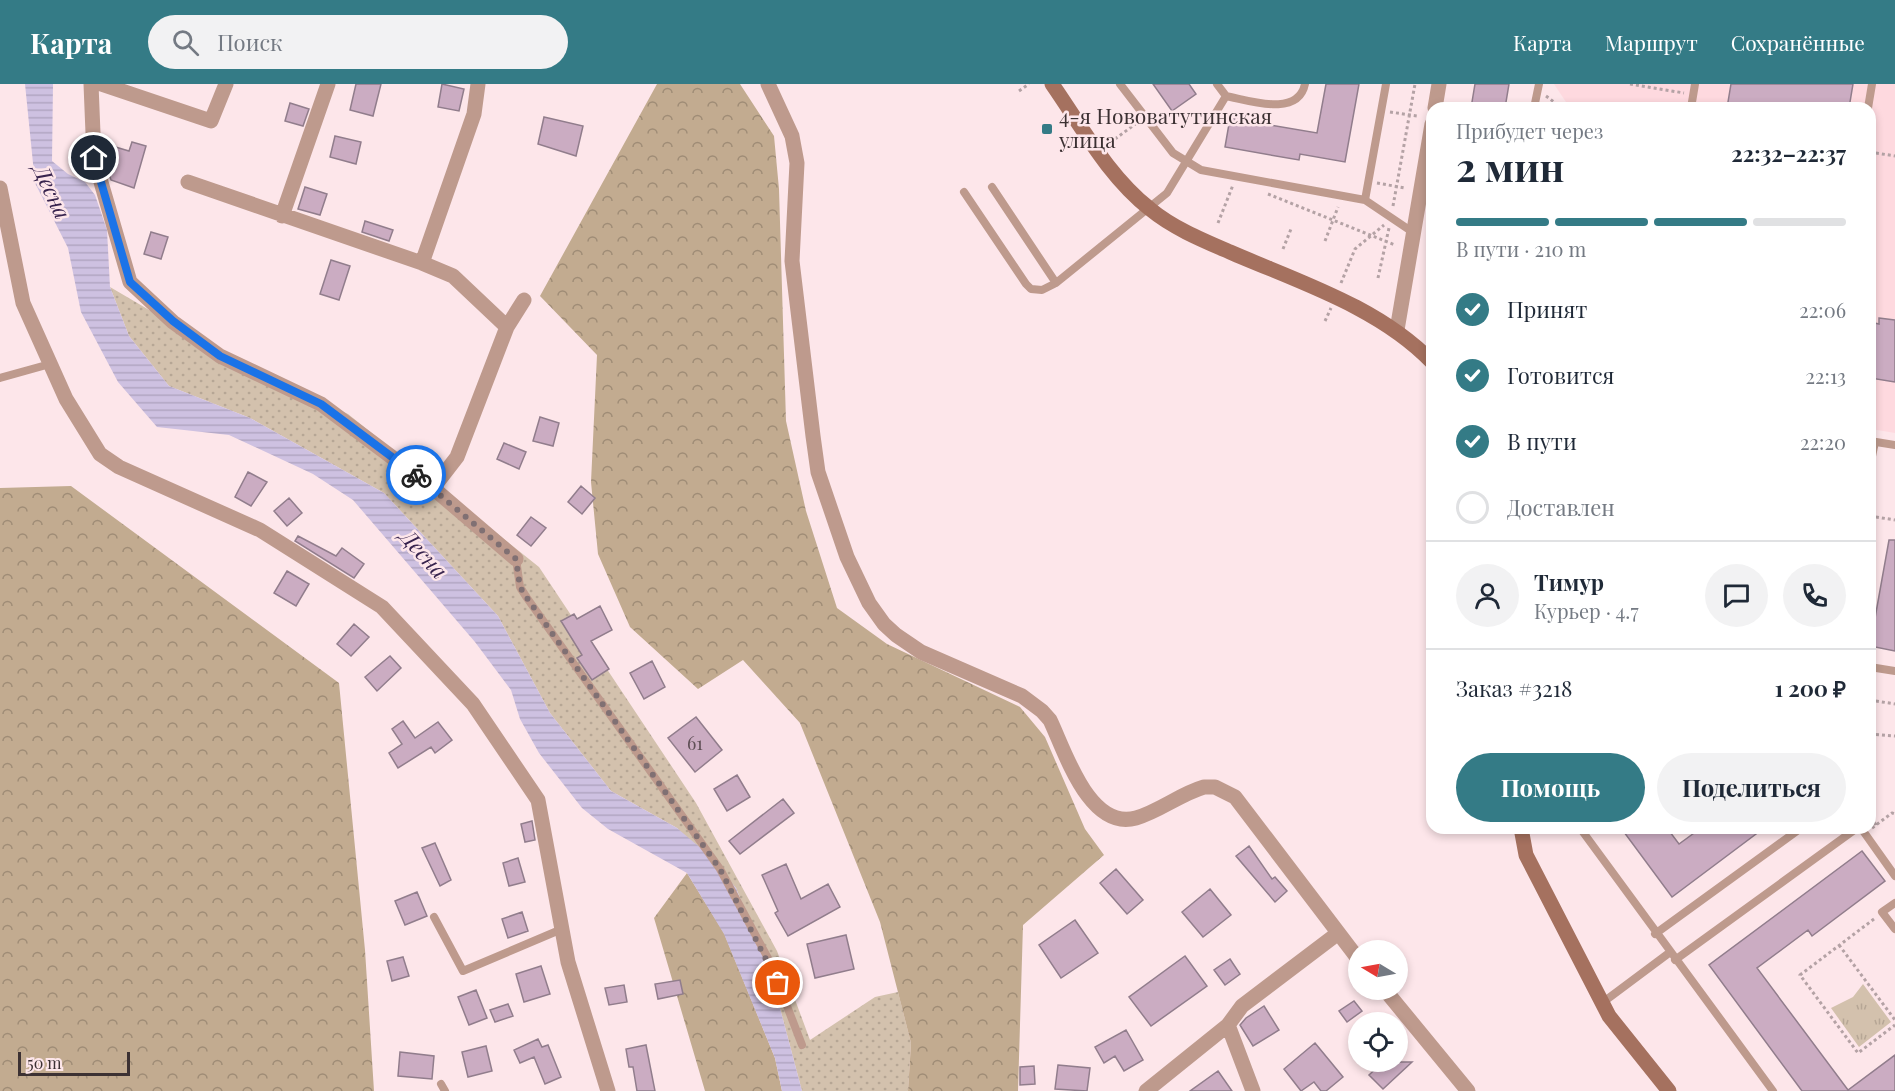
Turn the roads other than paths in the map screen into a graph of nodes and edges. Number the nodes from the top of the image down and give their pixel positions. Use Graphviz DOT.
graph roads {
  1 [pos="91,84"];
  2 [pos="101,84"];
  3 [pos="226,84"];
  4 [pos="328,84"];
  5 [pos="478,84"];
  6 [pos="768,84"];
  7 [pos="1052,84"];
  8 [pos="1120,84"];
  9 [pos="1218,84"];
  10 [pos="1305,84"];
  11 [pos="1386,84"];
  12 [pos="1439,84"];
  13 [pos="1695,84"];
  14 [pos="1872,84"];
  15 [pos="1538,87"];
  16 [pos="1226,96"];
  17 [pos="1436,102"];
  18 [pos="1535,102"];
  19 [pos="1692,102"];
  20 [pos="1869,102"];
  21 [pos="1426,160"];
  22 [pos="1185,163"];
  23 [pos="188,182"];
  24 [pos="992,187"];
  25 [pos="0,188"];
  26 [pos="964,192"];
  27 [pos="1365,200"];
  28 [pos="1149,209"];
  29 [pos="282,216"];
  30 [pos="1414,233"];
  31 [pos="422,263"];
  32 [pos="1056,283"];
  33 [pos="524,300"];
  34 [pos="507,327"];
  35 [pos="1397,330"];
  36 [pos="1426,357"];
  37 [pos="50,364"];
  38 [pos="0,378"];
  39 [pos="1876,442"];
  40 [pos="1895,445"];
  41 [pos="433,488"];
  42 [pos="516,559"];
  43 [pos="1876,668"];
  44 [pos="1895,671"];
  45 [pos="1522,834"];
  46 [pos="1584,834"];
  47 [pos="1793,834"];
  48 [pos="1855,834"];
  49 [pos="1864,834"];
  50 [pos="1895,876"];
  51 [pos="1895,903"];
  52 [pos="434,917"];
  53 [pos="562,929"];
  54 [pos="1895,929"];
  55 [pos="1337,934"];
  56 [pos="1655,934"];
  57 [pos="1348,947"];
  58 [pos="1669,953"];
  59 [pos="1675,960"];
  60 [pos="1392,1000"];
  61 [pos="1602,1003"];
  62 [pos="1228,1025"];
  63 [pos="802,1045"];
  64 [pos="608,1091"];
  65 [pos="1146,1091"];
  66 [pos="1253,1091"];
  67 [pos="1468,1091"];
  68 [pos="1669,1091"];
  69 [pos="1773,1091"];
  1 -- 41 [label="street"];
  2 -- 3 [label="street"];
  4 -- 29 [label="street"];
  5 -- 31 [label="street"];
  6 -- 55 [label="street"];
  7 -- 28 [label="street"];
  8 -- 22 [label="lane"];
  9 -- 16 [label="lane"];
  10 -- 16 [label="lane"];
  11 -- 27 [label="lane"];
  12 -- 17 [label="street"];
  13 -- 19 [label="lane"];
  14 -- 20 [label="lane"];
  15 -- 18 [label="lane"];
  16 -- 22 [label="lane"];
  21 -- 30 [label="street"];
  22 -- 27 [label="lane"];
  22 -- 28 [label="lane"];
  23 -- 29 [label="street"];
  24 -- 32 [label="lane"];
  25 -- 37 [label="street"];
  26 -- 32 [label="lane"];
  27 -- 30 [label="lane"];
  28 -- 32 [label="lane"];
  28 -- 35 [label="street"];
  29 -- 31 [label="street"];
  30 -- 35 [label="street"];
  31 -- 34 [label="street"];
  33 -- 34 [label="street"];
  34 -- 41 [label="street"];
  35 -- 36 [label="street"];
  37 -- 38 [label="lane"];
  37 -- 53 [label="street"];
  39 -- 40 [label="lane"];
  41 -- 42 [label="street"];
  42 -- 63 [label="lane"];
  43 -- 44 [label="lane"];
  45 -- 61 [label="street"];
  46 -- 56 [label="lane"];
  47 -- 56 [label="lane"];
  48 -- 59 [label="lane"];
  49 -- 50 [label="lane"];
  51 -- 54 [label="lane"];
  52 -- 53 [label="lane"];
  53 -- 64 [label="street"];
  55 -- 57 [label="street"];
  55 -- 62 [label="street"];
  56 -- 58 [label="lane"];
  58 -- 59 [label="lane"];
  58 -- 61 [label="lane"];
  59 -- 69 [label="lane"];
  60 -- 67 [label="street"];
  61 -- 68 [label="street"];
  62 -- 65 [label="street"];
  62 -- 66 [label="street"];
}
